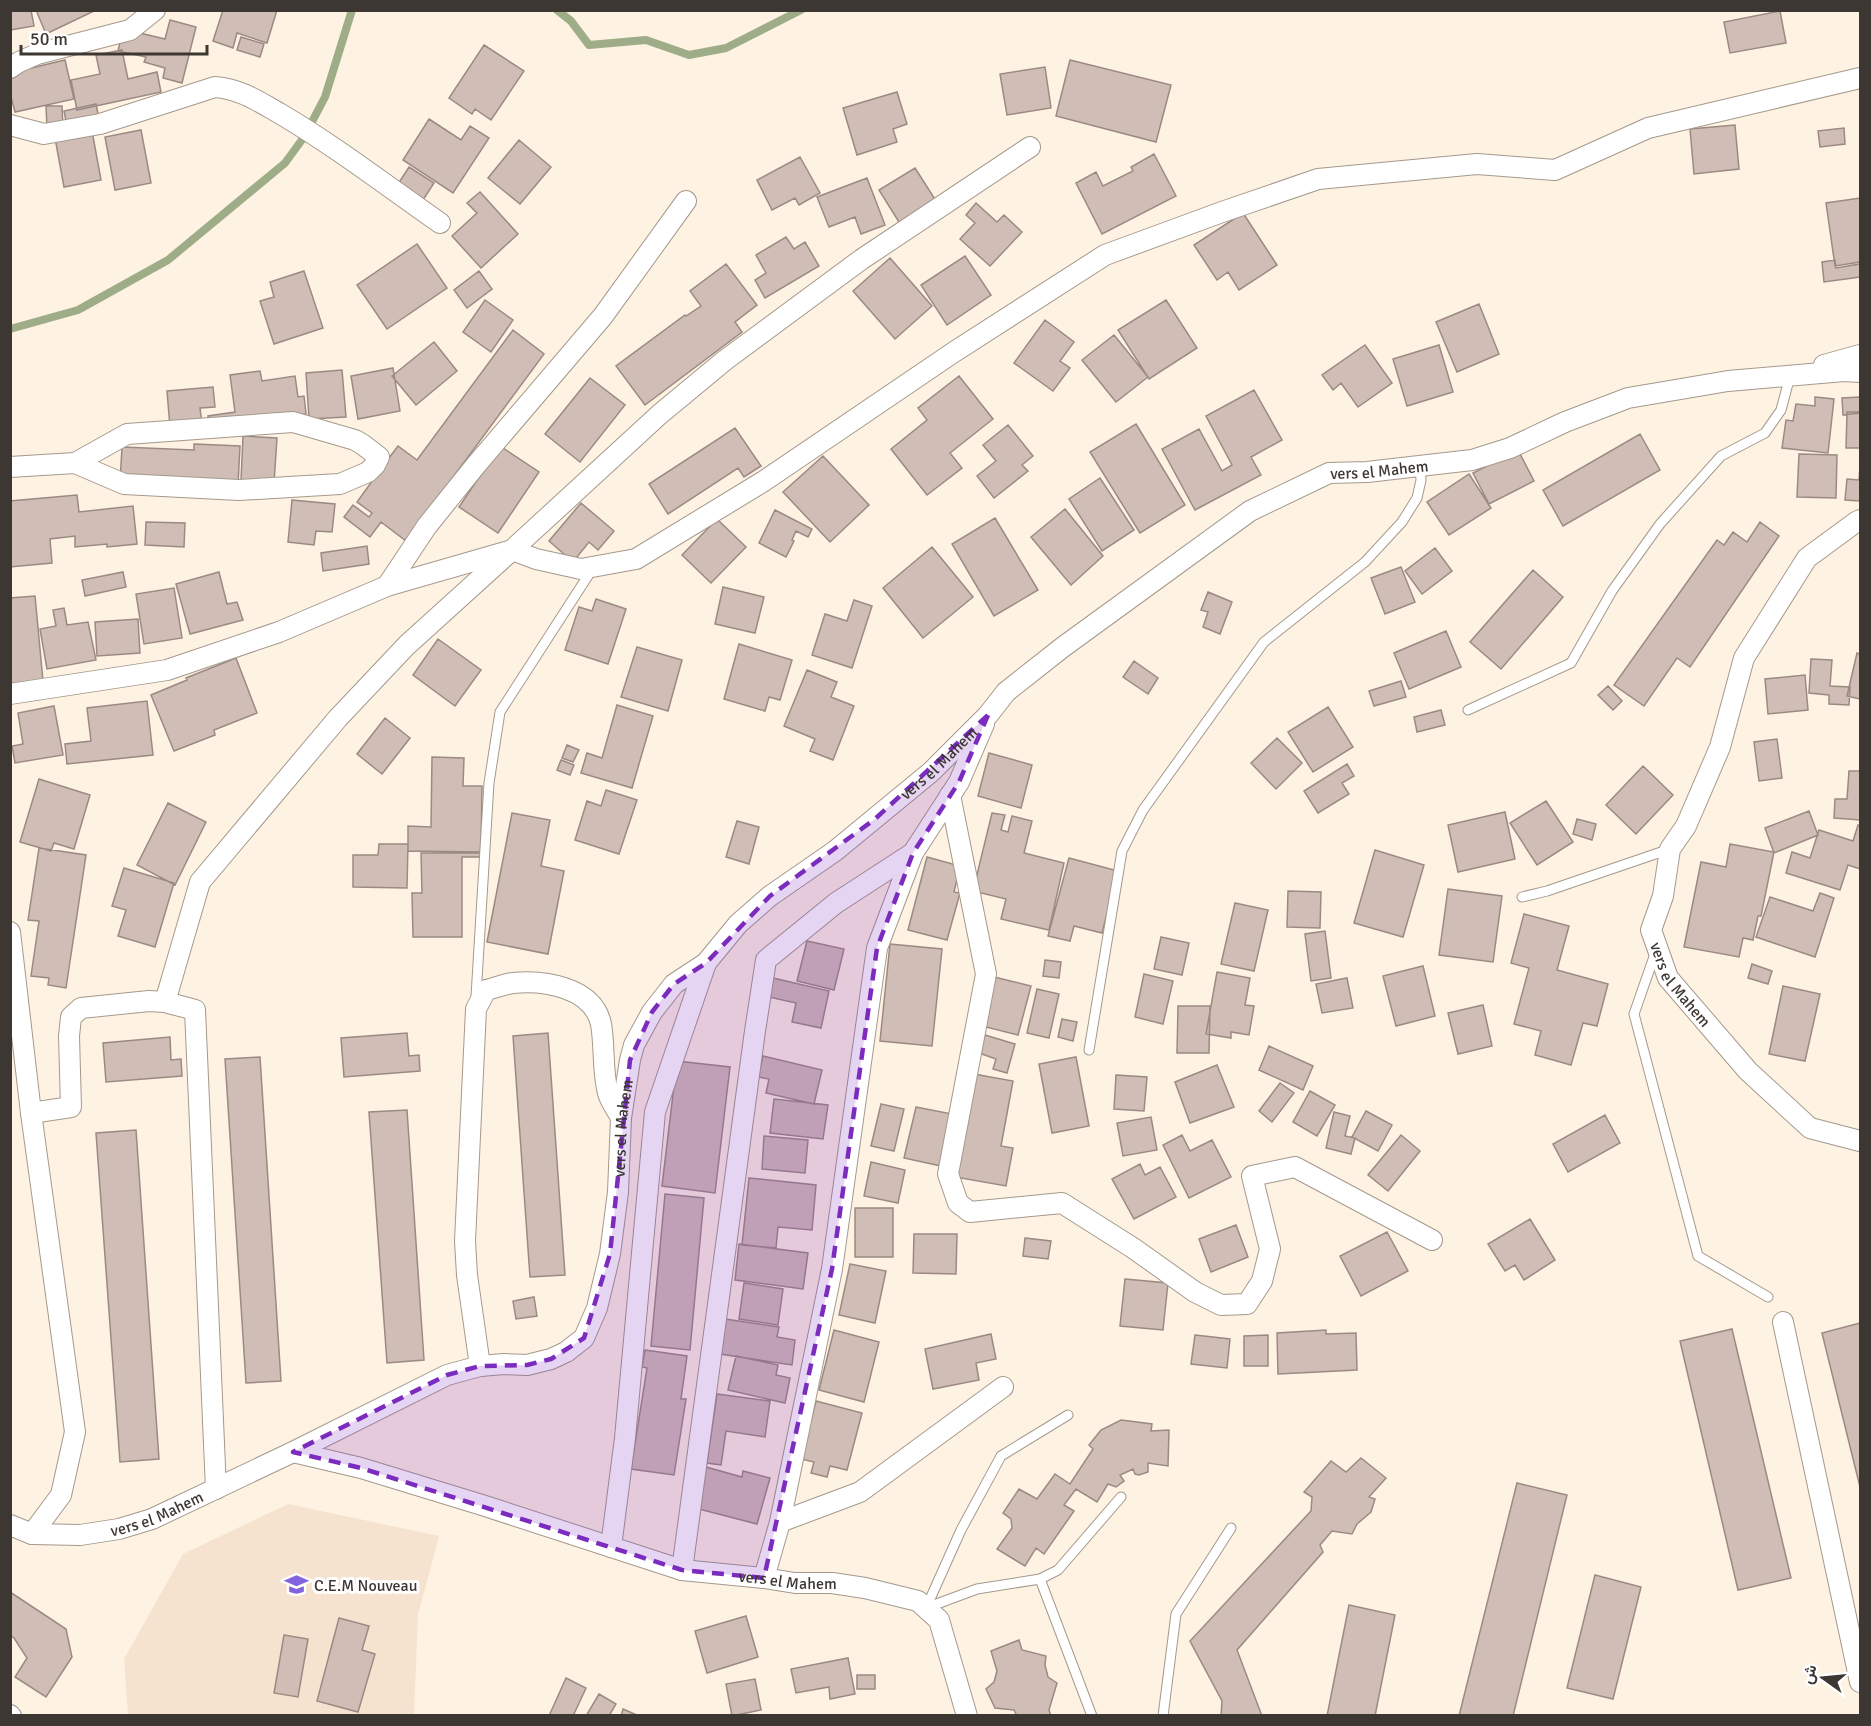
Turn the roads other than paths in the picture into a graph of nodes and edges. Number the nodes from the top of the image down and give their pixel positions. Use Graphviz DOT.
graph roads {
  1 [pos="155,10"];
  2 [pos="10,68"];
  3 [pos="1860,78"];
  4 [pos="10,125"];
  5 [pos="1030,147"];
  6 [pos="686,201"];
  7 [pos="440,223"];
  8 [pos="1860,355"];
  9 [pos="1860,372"];
  10 [pos="1790,376"];
  11 [pos="75,463"];
  12 [pos="1420,466"];
  13 [pos="10,467"];
  14 [pos="1860,520"];
  15 [pos="512,550"];
  16 [pos="595,566"];
  17 [pos="387,586"];
  18 [pos="10,694"];
  19 [pos="1468,710"];
  20 [pos="988,716"];
  21 [pos="950,795"];
  22 [pos="1670,849"];
  23 [pos="913,853"];
  24 [pos="1522,897"];
  25 [pos="10,932"];
  26 [pos="1657,948"];
  27 [pos="706,963"];
  28 [pos="165,1002"];
  29 [pos="476,1009"];
  30 [pos="1089,1050"];
  31 [pos="31,1113"];
  32 [pos="621,1118"];
  33 [pos="1860,1141"];
  34 [pos="1432,1240"];
  35 [pos="1768,1296"];
  36 [pos="1783,1322"];
  37 [pos="480,1366"];
  38 [pos="1003,1387"];
  39 [pos="1068,1416"];
  40 [pos="293,1452"];
  41 [pos="216,1489"];
  42 [pos="1121,1497"];
  43 [pos="780,1522"];
  44 [pos="10,1525"];
  45 [pos="1231,1528"];
  46 [pos="32,1534"];
  47 [pos="611,1547"];
  48 [pos="682,1570"];
  49 [pos="764,1578"];
  50 [pos="1040,1579"];
  51 [pos="926,1608"];
  52 [pos="1860,1682"];
  53 [pos="967,1716"];
  54 [pos="1092,1716"];
  55 [pos="1163,1716"];
  1 -- 2 [label="street"];
  3 -- 16 [label="street"];
  4 -- 7 [label="street"];
  5 -- 15 [label="street"];
  6 -- 17 [label="street"];
  8 -- 10 [label="street"];
  9 -- 10 [label="street, vers el Mahem"];
  10 -- 12 [label="street, vers el Mahem"];
  10 -- 19 [label="lane"];
  11 -- 11 [label="street"];
  11 -- 13 [label="street"];
  12 -- 20 [label="street, vers el Mahem"];
  12 -- 30 [label="lane"];
  14 -- 22 [label="street, vers el Mahem"];
  15 -- 16 [label="street"];
  15 -- 17 [label="street"];
  15 -- 28 [label="street"];
  16 -- 29 [label="lane"];
  17 -- 18 [label="street"];
  20 -- 21 [label="street"];
  20 -- 27 [label="street, vers el Mahem"];
  21 -- 23 [label="street"];
  21 -- 34 [label="street"];
  22 -- 24 [label="lane"];
  22 -- 26 [label="street, vers el Mahem"];
  23 -- 43 [label="street"];
  23 -- 48 [label="street"];
  25 -- 31 [label="street"];
  26 -- 33 [label="street, vers el Mahem"];
  26 -- 35 [label="lane"];
  27 -- 32 [label="street, vers el Mahem"];
  27 -- 47 [label="street"];
  28 -- 31 [label="street"];
  28 -- 41 [label="street"];
  29 -- 32 [label="street"];
  29 -- 37 [label="street"];
  31 -- 46 [label="street"];
  32 -- 37 [label="street, vers el Mahem"];
  36 -- 52 [label="street"];
  37 -- 40 [label="street, vers el Mahem"];
  38 -- 43 [label="street"];
  39 -- 51 [label="lane"];
  40 -- 41 [label="street, vers el Mahem"];
  40 -- 47 [label="street, vers el Mahem"];
  41 -- 46 [label="street, vers el Mahem"];
  42 -- 50 [label="lane"];
  43 -- 49 [label="street"];
  44 -- 46 [label="street, vers el Mahem"];
  45 -- 55 [label="lane"];
  47 -- 48 [label="street, vers el Mahem"];
  48 -- 49 [label="street, vers el Mahem"];
  49 -- 51 [label="street, vers el Mahem"];
  50 -- 51 [label="lane"];
  50 -- 54 [label="lane"];
  51 -- 53 [label="street"];
}
